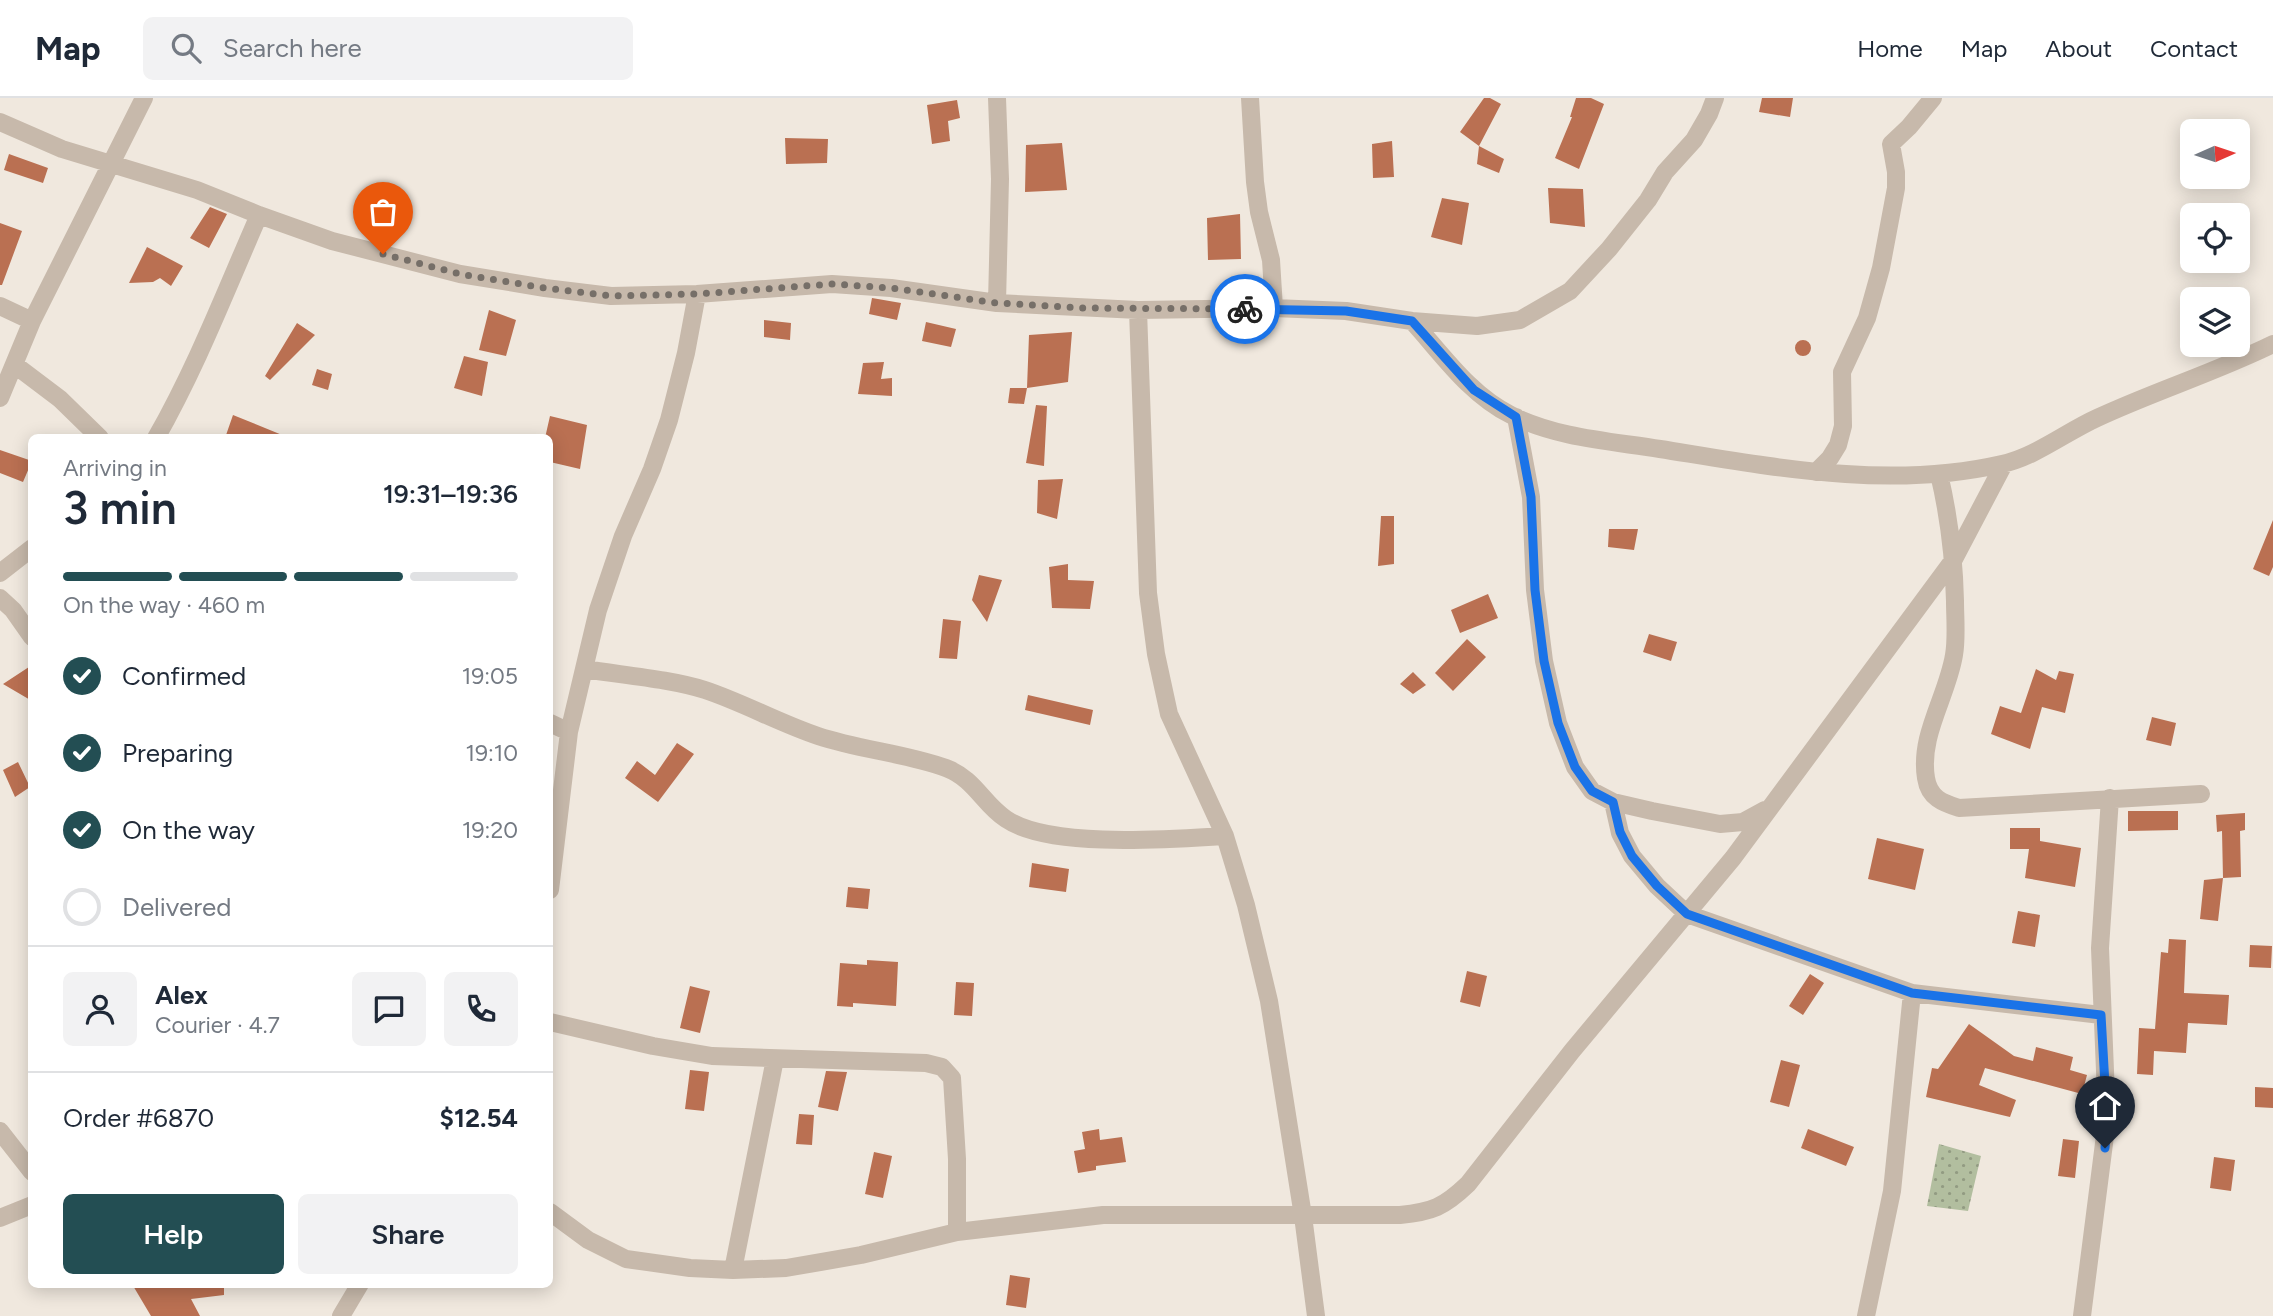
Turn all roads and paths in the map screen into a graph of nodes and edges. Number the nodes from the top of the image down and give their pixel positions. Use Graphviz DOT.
graph roads {
  1 [pos="144,98"];
  2 [pos="997,98"];
  3 [pos="1250,98"];
  4 [pos="1715,98"];
  5 [pos="1933,98"];
  6 [pos="0,122"];
  7 [pos="111,164"];
  8 [pos="258,215"];
  9 [pos="697,294"];
  10 [pos="997,303"];
  11 [pos="0,306"];
  12 [pos="1274,308"];
  13 [pos="1138,310"];
  14 [pos="32,321"];
  15 [pos="1412,321"];
  16 [pos="2273,344"];
  17 [pos="15,365"];
  18 [pos="0,398"];
  19 [pos="1516,417"];
  20 [pos="96,434"];
  21 [pos="158,434"];
  22 [pos="2004,464"];
  23 [pos="1816,472"];
  24 [pos="1939,474"];
  25 [pos="28,551"];
  26 [pos="1954,559"];
  27 [pos="0,573"];
  28 [pos="0,598"];
  29 [pos="28,631"];
  30 [pos="585,669"];
  31 [pos="553,724"];
  32 [pos="569,732"];
  33 [pos="2201,794"];
  34 [pos="2110,798"];
  35 [pos="1613,802"];
  36 [pos="1768,809"];
  37 [pos="1225,836"];
  38 [pos="553,865"];
  39 [pos="1687,914"];
  40 [pos="1912,993"];
  41 [pos="2101,1015"];
  42 [pos="553,1023"];
  43 [pos="775,1059"];
  44 [pos="0,1131"];
  45 [pos="28,1167"];
  46 [pos="28,1206"];
  47 [pos="553,1214"];
  48 [pos="1303,1216"];
  49 [pos="0,1217"];
  50 [pos="957,1231"];
  51 [pos="733,1270"];
  52 [pos="358,1288"];
  53 [pos="341,1316"];
  54 [pos="1316,1316"];
  55 [pos="1866,1316"];
  56 [pos="2082,1316"];
  1 -- 7 [label="street"];
  2 -- 10 [label="street"];
  3 -- 12 [label="street"];
  4 -- 15 [label="street"];
  5 -- 23 [label="street"];
  6 -- 7 [label="street"];
  7 -- 8 [label="street"];
  7 -- 14 [label="street"];
  8 -- 9 [label="street"];
  8 -- 21 [label="street"];
  9 -- 10 [label="street"];
  9 -- 30 [label="street"];
  10 -- 13 [label="street"];
  11 -- 14 [label="street"];
  12 -- 13 [label="street"];
  12 -- 15 [label="street"];
  13 -- 37 [label="street"];
  14 -- 17 [label="street"];
  15 -- 19 [label="street"];
  16 -- 22 [label="street"];
  17 -- 18 [label="street"];
  17 -- 20 [label="street"];
  19 -- 23 [label="street"];
  19 -- 35 [label="street"];
  22 -- 24 [label="street"];
  22 -- 26 [label="street"];
  23 -- 24 [label="street"];
  24 -- 26 [label="street"];
  25 -- 27 [label="street"];
  26 -- 34 [label="street"];
  26 -- 36 [label="street"];
  28 -- 29 [label="street"];
  30 -- 32 [label="street"];
  30 -- 37 [label="street"];
  31 -- 32 [label="street"];
  32 -- 38 [label="street"];
  33 -- 34 [label="street"];
  34 -- 41 [label="street"];
  35 -- 36 [label="street"];
  35 -- 39 [label="street"];
  36 -- 39 [label="street"];
  37 -- 48 [label="street"];
  39 -- 40 [label="street"];
  39 -- 48 [label="street"];
  40 -- 41 [label="street"];
  40 -- 55 [label="street"];
  41 -- 56 [label="street"];
  42 -- 43 [label="street"];
  43 -- 50 [label="street"];
  43 -- 51 [label="street"];
  44 -- 45 [label="street"];
  46 -- 49 [label="street"];
  47 -- 51 [label="street"];
  48 -- 50 [label="street"];
  48 -- 54 [label="street"];
  50 -- 51 [label="street"];
  52 -- 53 [label="street"];
}
